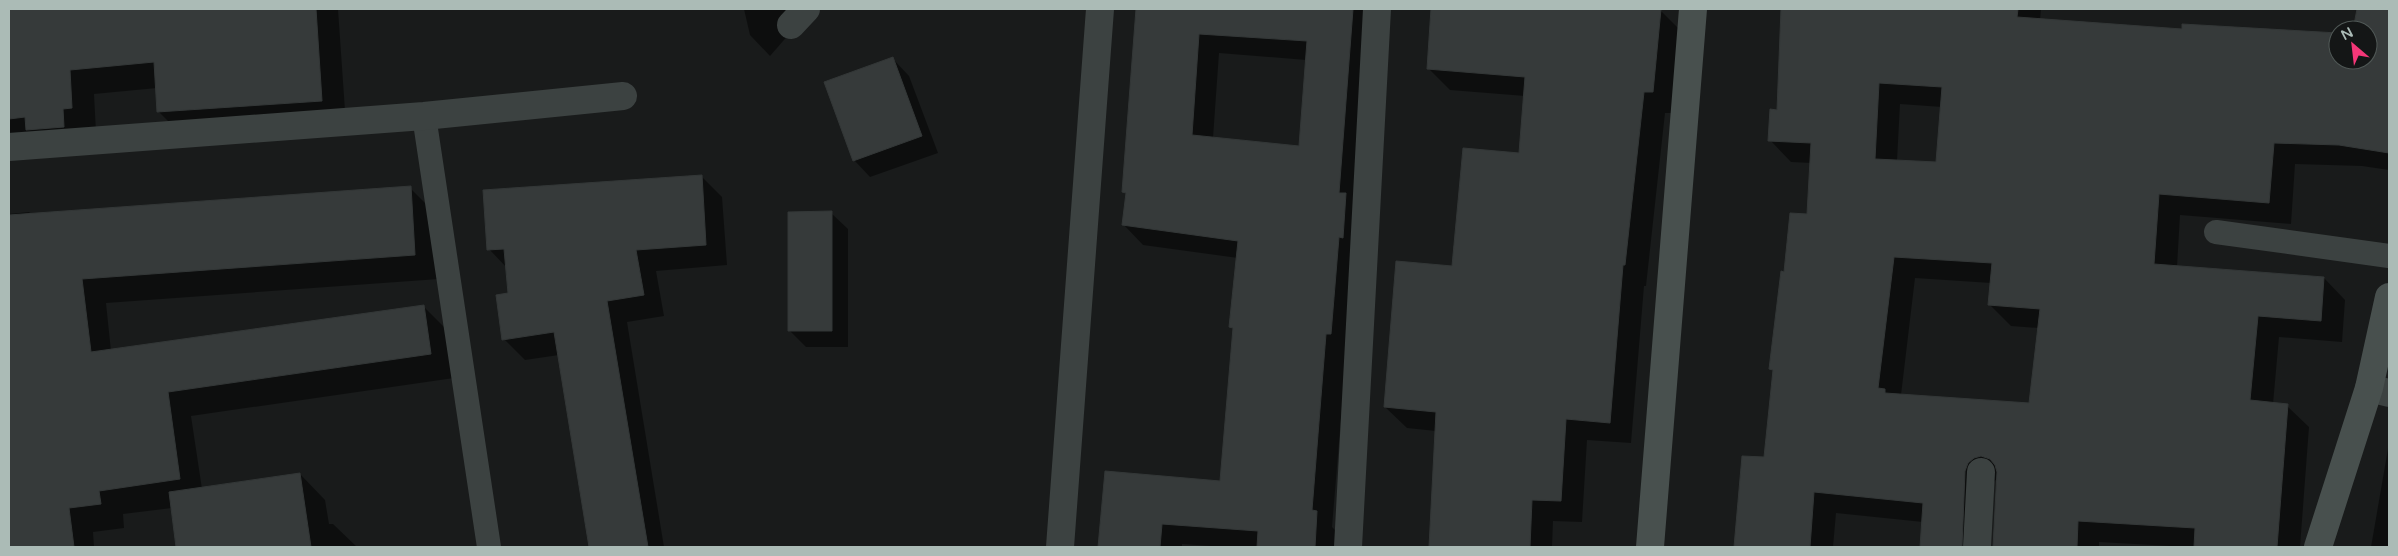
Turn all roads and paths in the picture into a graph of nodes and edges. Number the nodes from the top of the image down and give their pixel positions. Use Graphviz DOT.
graph roads {
  1 [pos="1100,9"];
  2 [pos="1378,9"];
  3 [pos="1693,9"];
  4 [pos="623,96"];
  5 [pos="424,116"];
  6 [pos="9,147"];
  7 [pos="2216,232"];
  8 [pos="2389,256"];
  9 [pos="2389,297"];
  10 [pos="2379,390"];
  11 [pos="1981,472"];
  12 [pos="489,547"];
  13 [pos="1060,547"];
  14 [pos="1348,547"];
  15 [pos="1650,547"];
  16 [pos="1977,547"];
  17 [pos="2318,547"];
  1 -- 13 [label="street"];
  2 -- 14 [label="street"];
  3 -- 15 [label="street"];
  4 -- 5 [label="street"];
  5 -- 6 [label="street"];
  5 -- 12 [label="lane"];
  7 -- 8 [label="lane"];
  9 -- 10 [label="street"];
  10 -- 17 [label="street"];
  11 -- 16 [label="street"];
}
